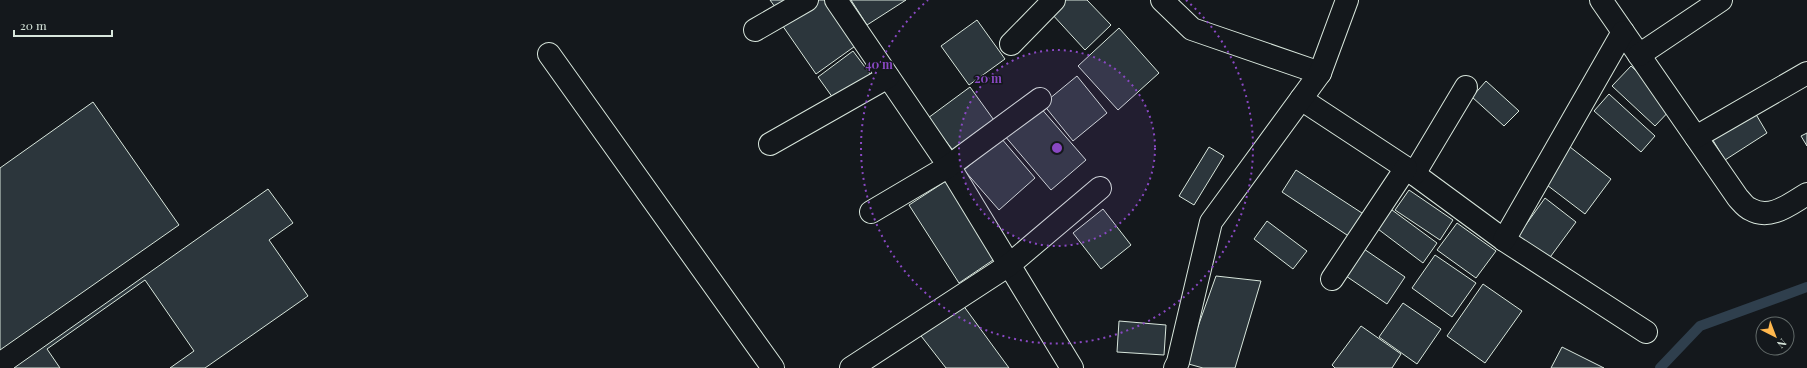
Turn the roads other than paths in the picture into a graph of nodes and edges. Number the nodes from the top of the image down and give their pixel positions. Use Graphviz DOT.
graph roads {
  1 [pos="807,0"];
  2 [pos="836,0"];
  3 [pos="1054,0"];
  4 [pos="1162,0"];
  5 [pos="1347,0"];
  6 [pos="1600,0"];
  7 [pos="1720,0"];
  8 [pos="755,30"];
  9 [pos="1623,32"];
  10 [pos="1011,44"];
  11 [pos="549,54"];
  12 [pos="1639,55"];
  13 [pos="1807,73"];
  14 [pos="1320,74"];
  15 [pos="888,77"];
  16 [pos="1466,87"];
  17 [pos="1040,99"];
  18 [pos="1301,99"];
  19 [pos="1696,137"];
  20 [pos="770,144"];
  21 [pos="949,166"];
  22 [pos="1410,171"];
  23 [pos="1100,188"];
  24 [pos="1807,194"];
  25 [pos="870,212"];
  26 [pos="1504,240"];
  27 [pos="1009,265"];
  28 [pos="1332,279"];
  29 [pos="1646,332"];
  30 [pos="1180,366"];
  31 [pos="773,368"];
  32 [pos="851,368"];
  33 [pos="1072,368"];
  1 -- 8 [label="street"];
  2 -- 15 [label="street"];
  3 -- 10 [label="street"];
  4 -- 14 [label="street"];
  5 -- 14 [label="street"];
  6 -- 9 [label="street"];
  7 -- 12 [label="street"];
  9 -- 12 [label="street"];
  9 -- 26 [label="street"];
  11 -- 31 [label="street"];
  12 -- 19 [label="street"];
  13 -- 19 [label="street"];
  14 -- 18 [label="street"];
  15 -- 20 [label="street"];
  15 -- 21 [label="street"];
  16 -- 22 [label="street"];
  17 -- 21 [label="street"];
  18 -- 22 [label="street"];
  18 -- 30 [label="street"];
  19 -- 24 [label="street"];
  21 -- 25 [label="street"];
  21 -- 27 [label="street"];
  22 -- 26 [label="street"];
  22 -- 28 [label="street"];
  23 -- 27 [label="street"];
  26 -- 29 [label="street"];
  27 -- 32 [label="street"];
  27 -- 33 [label="street"];
}
